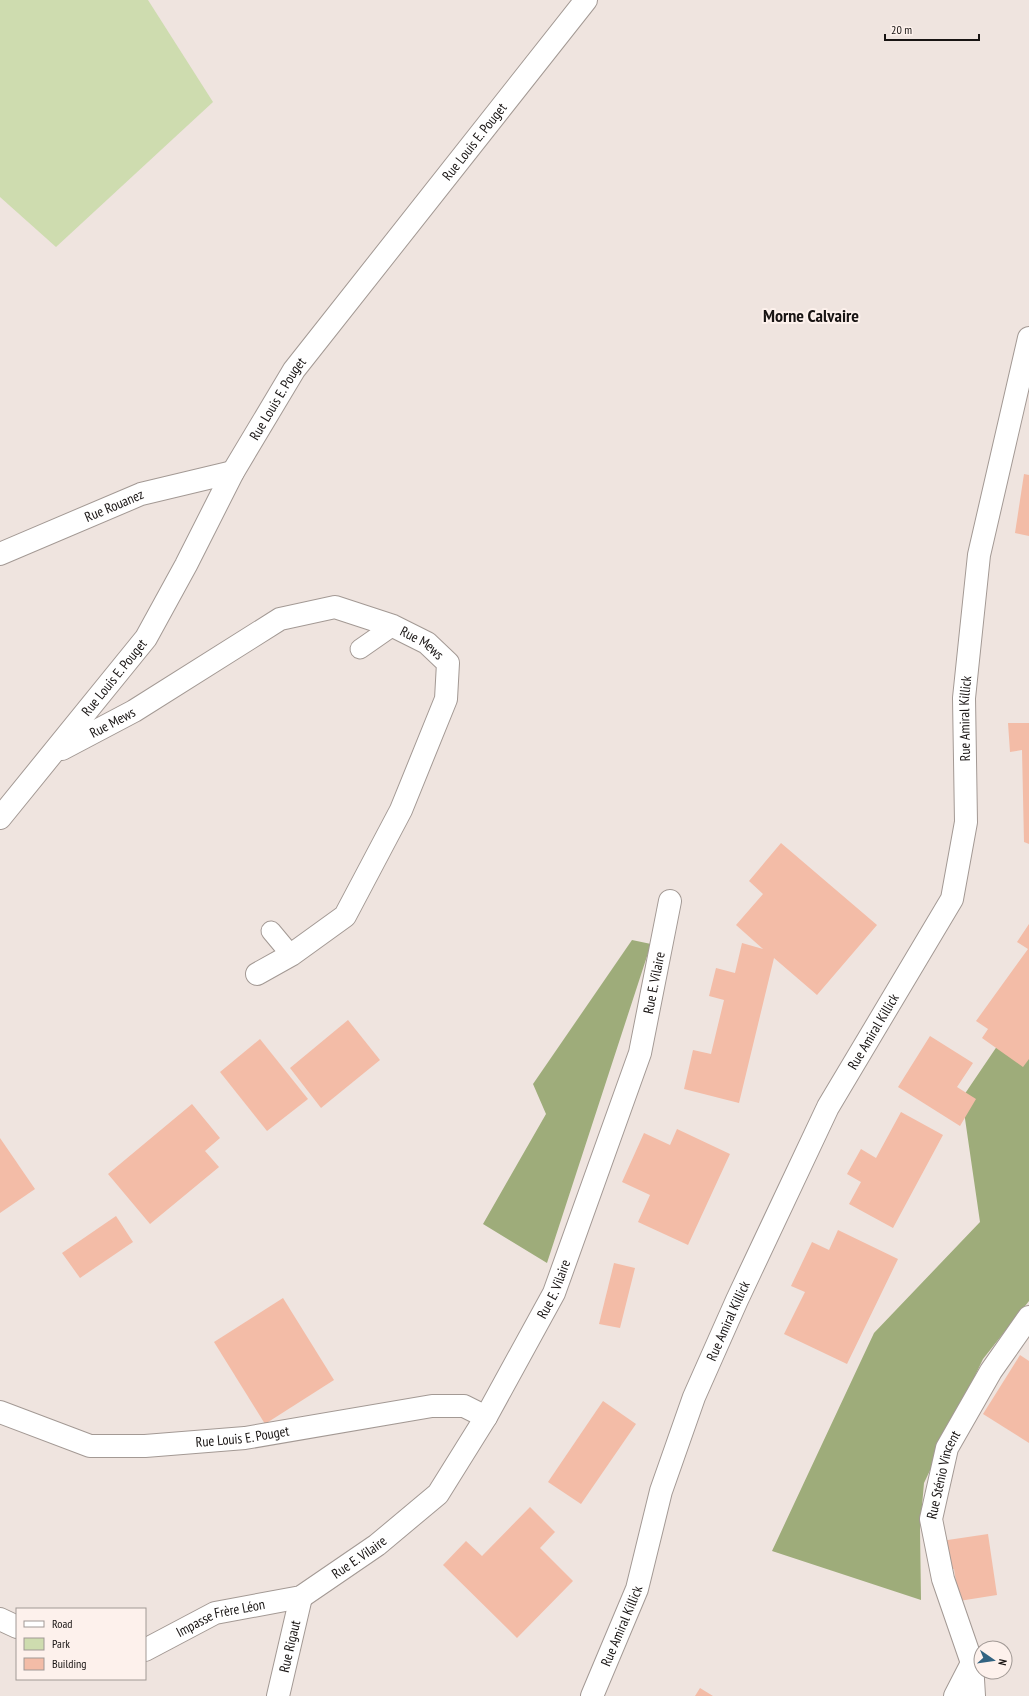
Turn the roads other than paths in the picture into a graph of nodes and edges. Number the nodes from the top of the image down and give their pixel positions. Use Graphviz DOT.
graph roads {
  1 [pos="586,0"];
  2 [pos="1029,338"];
  3 [pos="233,472"];
  4 [pos="0,554"];
  5 [pos="393,626"];
  6 [pos="360,649"];
  7 [pos="54,753"];
  8 [pos="0,818"];
  9 [pos="670,901"];
  10 [pos="271,931"];
  11 [pos="291,955"];
  12 [pos="257,974"];
  13 [pos="1029,1317"];
  14 [pos="0,1412"];
  15 [pos="486,1417"];
  16 [pos="301,1597"];
  17 [pos="0,1620"];
  18 [pos="16,1628"];
  19 [pos="146,1649"];
  20 [pos="972,1663"];
  21 [pos="278,1696"];
  22 [pos="592,1696"];
  23 [pos="955,1696"];
  24 [pos="974,1696"];
  1 -- 3 [label="street, Rue Louis E. Pouget"];
  2 -- 22 [label="street, Rue Amiral Killick"];
  3 -- 4 [label="street, Rue Rouanez"];
  3 -- 7 [label="street, Rue Louis E. Pouget"];
  5 -- 6 [label="lane"];
  5 -- 7 [label="street, Rue Mews"];
  5 -- 11 [label="street, Rue Mews"];
  7 -- 8 [label="street, Rue Louis E. Pouget"];
  9 -- 15 [label="street, Rue E. Vilaire"];
  10 -- 11 [label="lane"];
  11 -- 12 [label="street, Rue Mews"];
  13 -- 20 [label="street, Rue Sténio Vincent"];
  14 -- 15 [label="street, Rue Louis E. Pouget"];
  15 -- 16 [label="street, Rue E. Vilaire"];
  16 -- 19 [label="street, Impasse Frère Léon"];
  16 -- 21 [label="street, Rue Rigaut"];
  17 -- 18 [label="street"];
  20 -- 23 [label="street"];
  20 -- 24 [label="street, Rue Sténio Vincent"];
}
